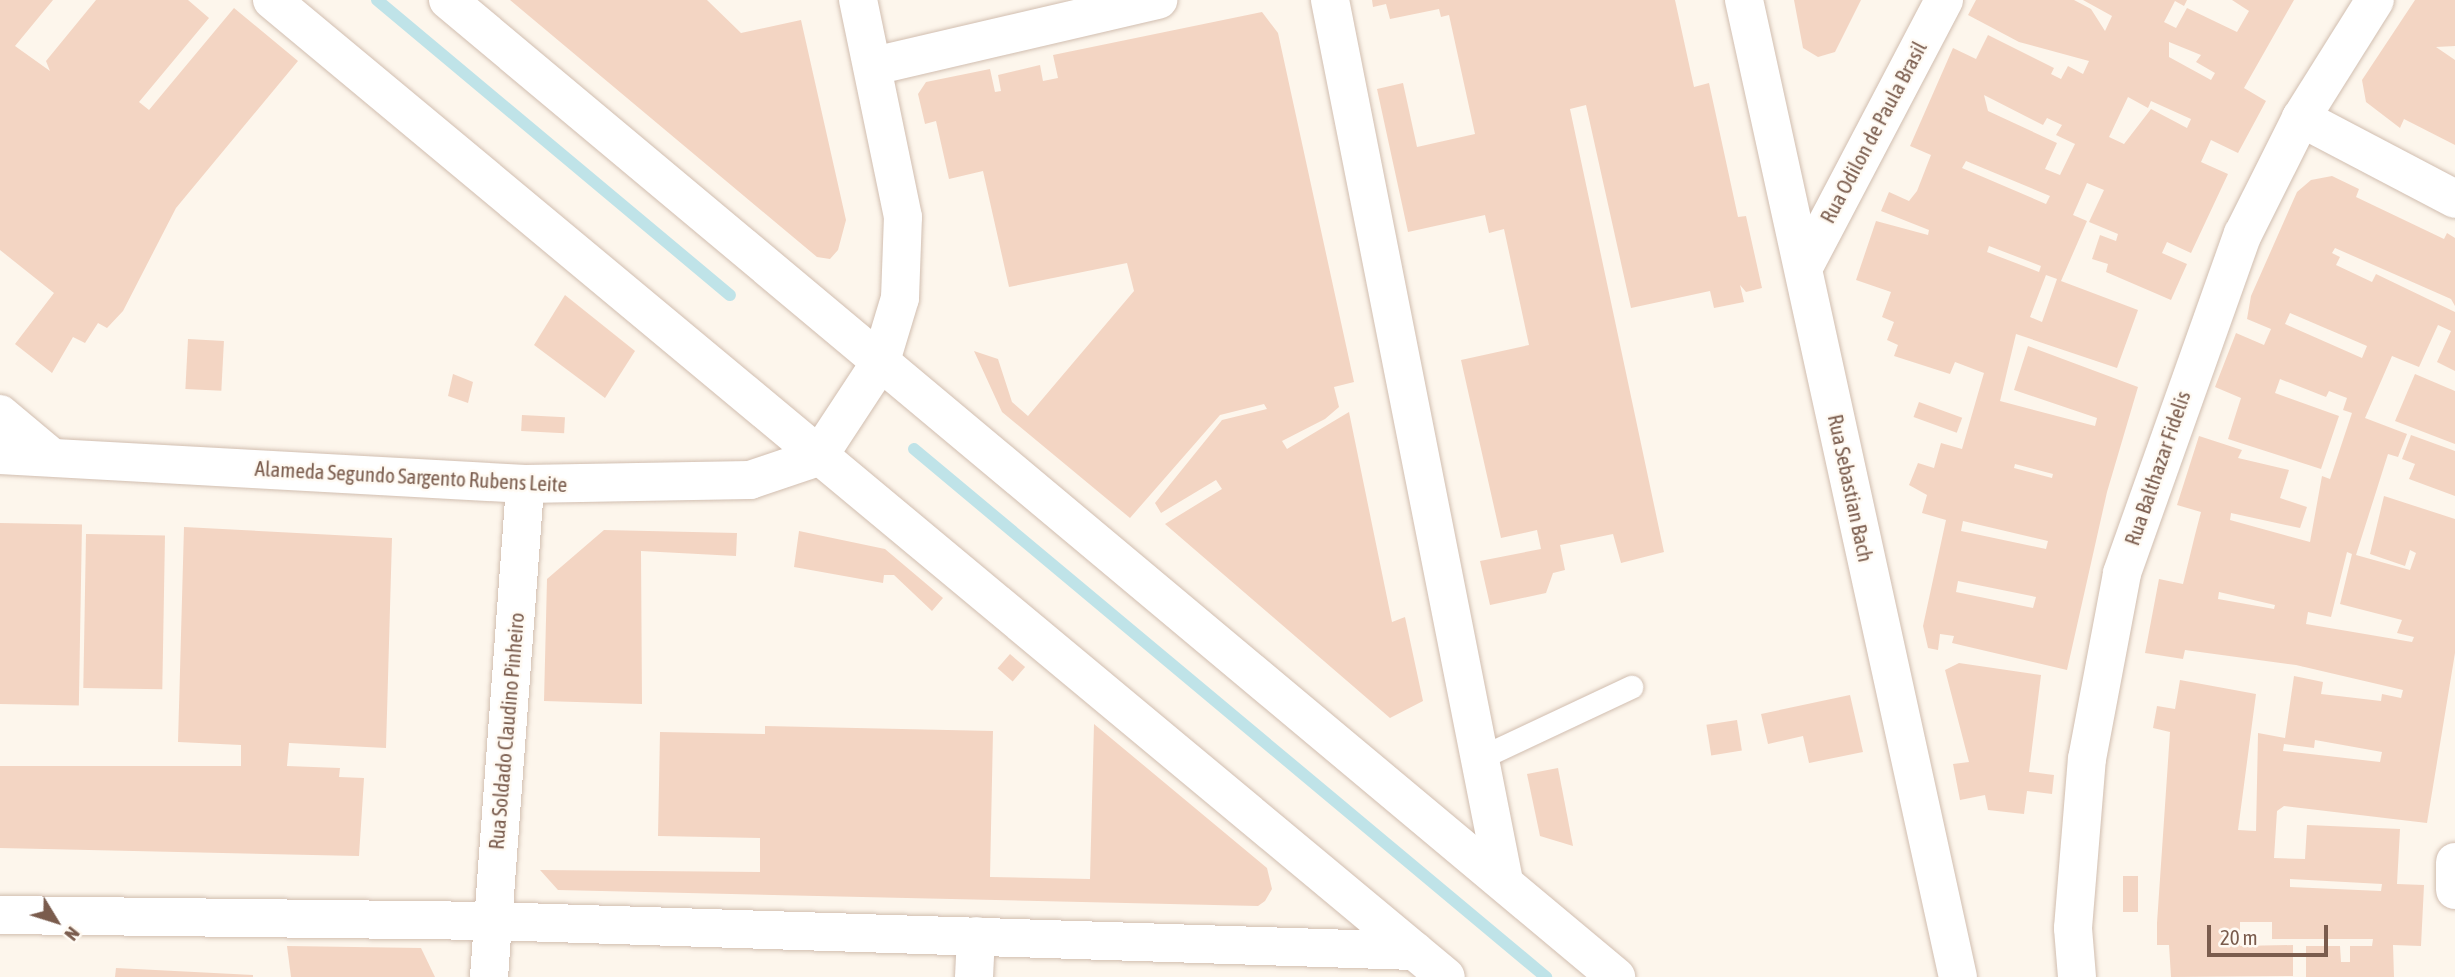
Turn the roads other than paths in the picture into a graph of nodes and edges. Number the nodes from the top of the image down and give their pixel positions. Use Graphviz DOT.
graph roads {
  1 [pos="272,0"];
  2 [pos="448,0"];
  3 [pos="858,0"];
  4 [pos="1158,0"];
  5 [pos="1329,0"];
  6 [pos="1744,0"];
  7 [pos="1944,0"];
  8 [pos="2375,0"];
  9 [pos="874,66"];
  10 [pos="2301,118"];
  11 [pos="2455,199"];
  12 [pos="1805,265"];
  13 [pos="881,361"];
  14 [pos="0,414"];
  15 [pos="0,455"];
  16 [pos="49,455"];
  17 [pos="818,457"];
  18 [pos="525,484"];
  19 [pos="1631,687"];
  20 [pos="1482,757"];
  21 [pos="2455,862"];
  22 [pos="1504,881"];
  23 [pos="2455,890"];
  24 [pos="0,915"];
  25 [pos="491,921"];
  26 [pos="976,936"];
  27 [pos="1415,951"];
  28 [pos="489,977"];
  29 [pos="974,977"];
  30 [pos="1447,977"];
  31 [pos="1616,977"];
  32 [pos="1958,977"];
  33 [pos="2077,977"];
  1 -- 17 [label="street"];
  2 -- 13 [label="street"];
  3 -- 9 [label="street"];
  4 -- 9 [label="street"];
  5 -- 20 [label="street"];
  6 -- 12 [label="street, Rua Sebastian Bach"];
  7 -- 12 [label="street, Rua Odilon de Paula Brasil"];
  8 -- 10 [label="street, Rua Balthazar Fidelis"];
  9 -- 13 [label="street"];
  10 -- 11 [label="street"];
  10 -- 33 [label="street, Rua Balthazar Fidelis"];
  12 -- 32 [label="street, Rua Sebastian Bach"];
  13 -- 17 [label="street"];
  13 -- 22 [label="street"];
  14 -- 16 [label="street"];
  15 -- 16 [label="street, Alameda Segundo Sargento Rubens Leite"];
  16 -- 18 [label="street, Alameda Segundo Sargento Rubens Leite"];
  17 -- 18 [label="street, Alameda Segundo Sargento Rubens Leite"];
  17 -- 27 [label="street"];
  18 -- 25 [label="street, Rua Soldado Claudino Pinheiro"];
  19 -- 20 [label="lane"];
  20 -- 22 [label="street"];
  21 -- 23 [label="street"];
  22 -- 31 [label="street"];
  24 -- 25 [label="street"];
  25 -- 26 [label="street"];
  25 -- 28 [label="street, Rua Soldado Claudino Pinheiro"];
  26 -- 27 [label="street"];
  26 -- 29 [label="street"];
  27 -- 30 [label="street"];
}
